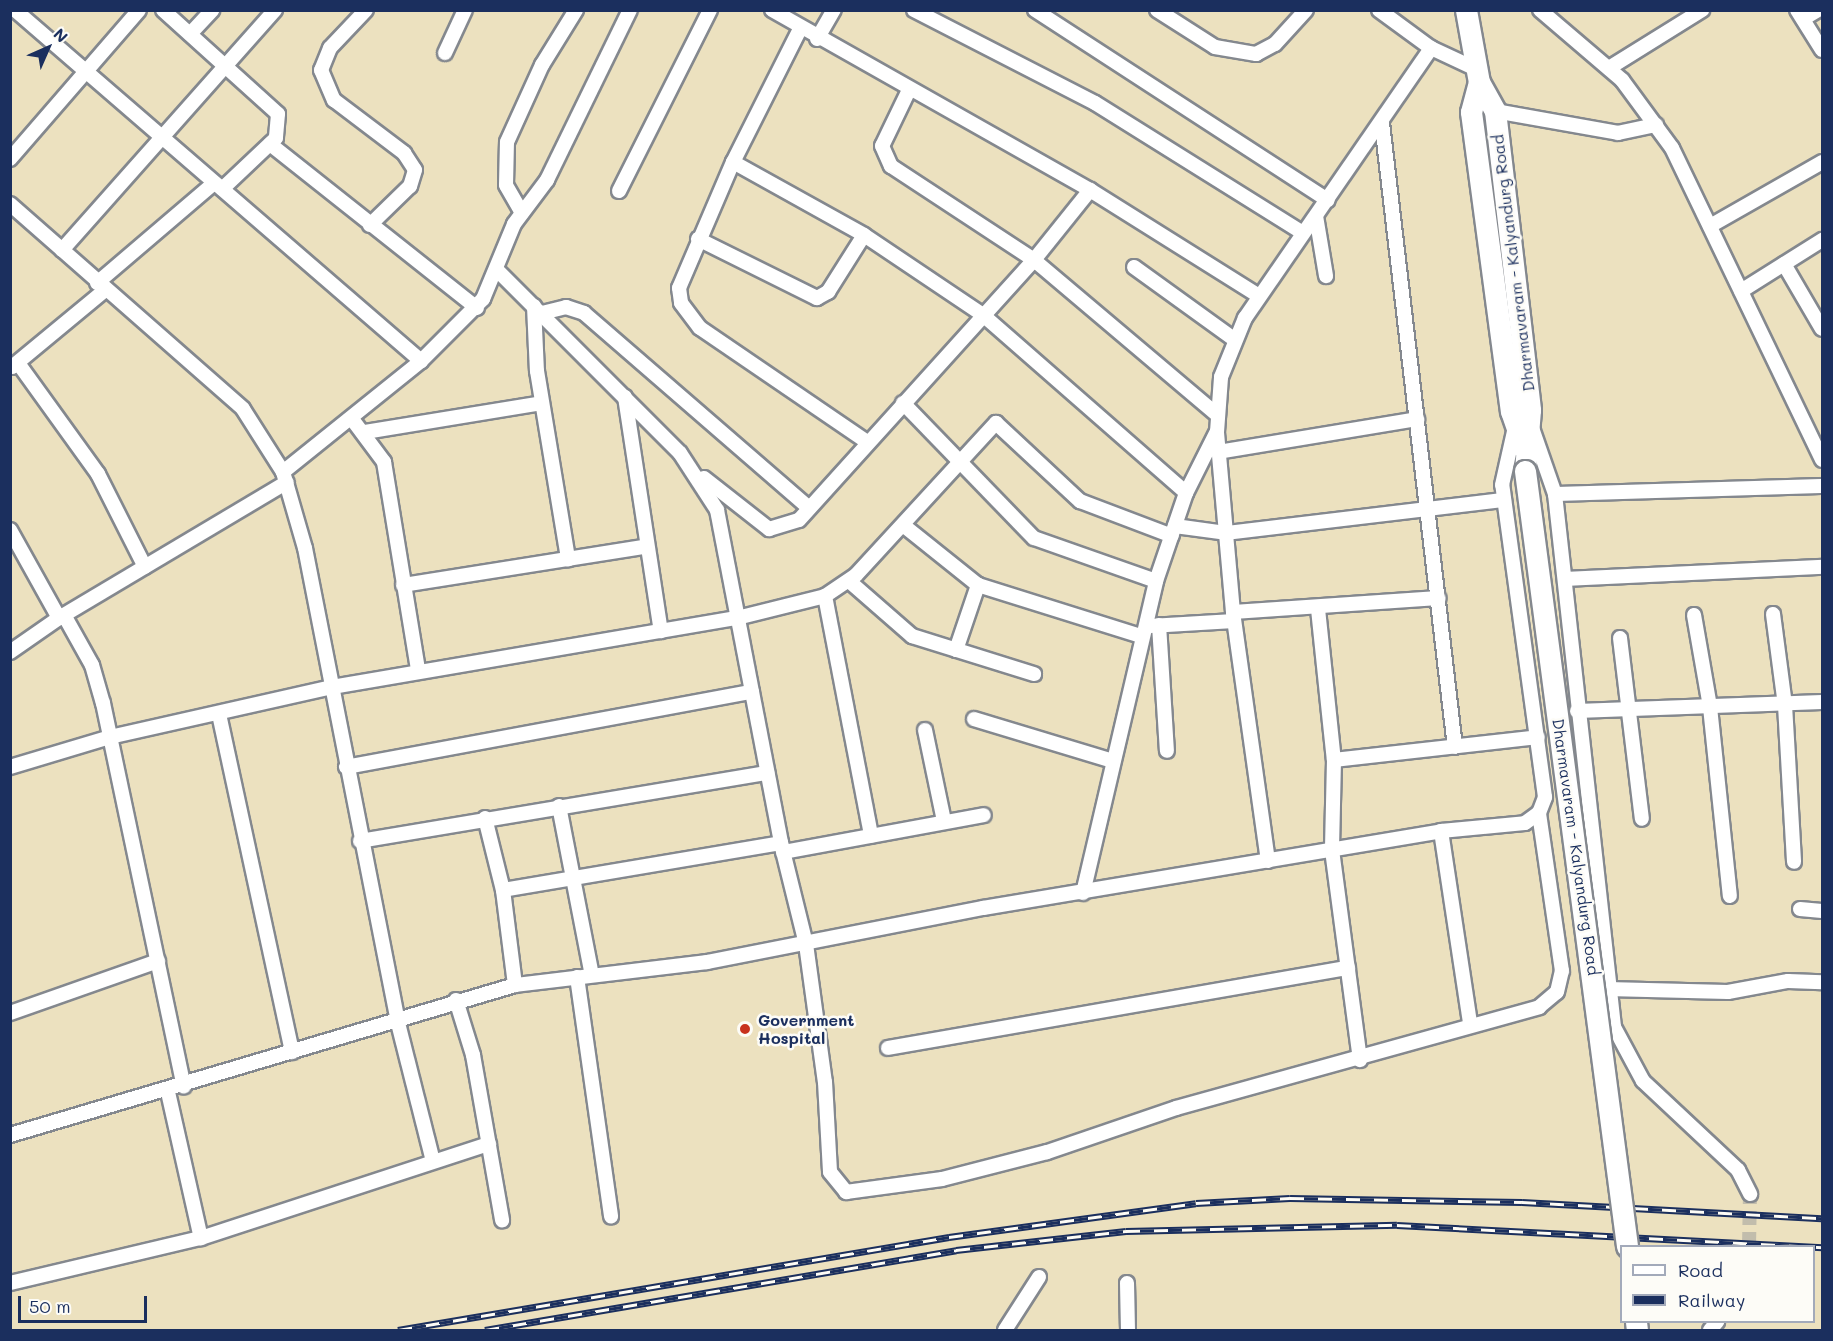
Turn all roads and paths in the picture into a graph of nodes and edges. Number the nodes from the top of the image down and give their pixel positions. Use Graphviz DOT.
graph roads {
  1 [pos="15,10"];
  2 [pos="139,10"];
  3 [pos="163,10"];
  4 [pos="212,10"];
  5 [pos="275,10"];
  6 [pos="366,10"];
  7 [pos="465,10"];
  8 [pos="576,10"];
  9 [pos="630,10"];
  10 [pos="710,10"];
  11 [pos="772,10"];
  12 [pos="834,10"];
  13 [pos="914,10"];
  14 [pos="1035,10"];
  15 [pos="1157,10"];
  16 [pos="1306,10"];
  17 [pos="1379,10"];
  18 [pos="1466,10"];
  19 [pos="1540,10"];
  20 [pos="1701,10"];
  21 [pos="1818,10"];
  22 [pos="1800,15"];
  23 [pos="800,29"];
  24 [pos="190,34"];
  25 [pos="817,39"];
  26 [pos="1431,48"];
  27 [pos="1822,50"];
  28 [pos="445,53"];
  29 [pos="223,63"];
  30 [pos="1609,68"];
  31 [pos="86,73"];
  32 [pos="1477,75"];
  33 [pos="909,90"];
  34 [pos="1495,111"];
  35 [pos="1382,123"];
  36 [pos="1656,125"];
  37 [pos="159,135"];
  38 [pos="270,144"];
  39 [pos="10,159"];
  40 [pos="733,162"];
  41 [pos="1822,162"];
  42 [pos="218,186"];
  43 [pos="1090,190"];
  44 [pos="619,191"];
  45 [pos="1328,200"];
  46 [pos="10,204"];
  47 [pos="522,213"];
  48 [pos="1316,216"];
  49 [pos="370,225"];
  50 [pos="1710,226"];
  51 [pos="1303,233"];
  52 [pos="864,235"];
  53 [pos="698,239"];
  54 [pos="1822,240"];
  55 [pos="62,250"];
  56 [pos="1034,260"];
  57 [pos="1784,264"];
  58 [pos="1134,267"];
  59 [pos="498,271"];
  60 [pos="1326,276"];
  61 [pos="101,287"];
  62 [pos="1741,291"];
  63 [pos="1259,296"];
  64 [pos="477,308"];
  65 [pos="538,310"];
  66 [pos="983,315"];
  67 [pos="1822,329"];
  68 [pos="1234,339"];
  69 [pos="421,360"];
  70 [pos="14,366"];
  71 [pos="625,397"];
  72 [pos="542,403"];
  73 [pos="903,403"];
  74 [pos="1216,414"];
  75 [pos="352,419"];
  76 [pos="1417,419"];
  77 [pos="1523,428"];
  78 [pos="365,432"];
  79 [pos="1217,432"];
  80 [pos="867,442"];
  81 [pos="1218,452"];
  82 [pos="1822,460"];
  83 [pos="957,462"];
  84 [pos="694,470"];
  85 [pos="285,477"];
  86 [pos="1822,486"];
  87 [pos="1186,493"];
  88 [pos="1555,494"];
  89 [pos="1504,500"];
  90 [pos="809,508"];
  91 [pos="1428,511"];
  92 [pos="903,525"];
  93 [pos="10,530"];
  94 [pos="1173,531"];
  95 [pos="1226,533"];
  96 [pos="644,547"];
  97 [pos="568,559"];
  98 [pos="145,567"];
  99 [pos="1822,567"];
  100 [pos="1566,579"];
  101 [pos="849,581"];
  102 [pos="1156,581"];
  103 [pos="403,585"];
  104 [pos="978,585"];
  105 [pos="825,596"];
  106 [pos="1439,598"];
  107 [pos="1318,609"];
  108 [pos="1773,614"];
  109 [pos="1694,615"];
  110 [pos="62,616"];
  111 [pos="741,617"];
  112 [pos="1234,617"];
  113 [pos="1159,625"];
  114 [pos="661,631"];
  115 [pos="1142,631"];
  116 [pos="1620,638"];
  117 [pos="956,650"];
  118 [pos="10,652"];
  119 [pos="418,669"];
  120 [pos="1034,674"];
  121 [pos="332,687"];
  122 [pos="752,692"];
  123 [pos="1822,702"];
  124 [pos="1785,705"];
  125 [pos="1710,707"];
  126 [pos="1629,709"];
  127 [pos="1577,711"];
  128 [pos="219,714"];
  129 [pos="974,719"];
  130 [pos="925,730"];
  131 [pos="110,737"];
  132 [pos="1538,737"];
  133 [pos="1455,747"];
  134 [pos="1167,751"];
  135 [pos="1334,760"];
  136 [pos="1113,761"];
  137 [pos="10,767"];
  138 [pos="346,767"];
  139 [pos="766,773"];
  140 [pos="559,806"];
  141 [pos="1539,813"];
  142 [pos="984,815"];
  143 [pos="485,818"];
  144 [pos="1642,819"];
  145 [pos="944,821"];
  146 [pos="1441,831"];
  147 [pos="871,836"];
  148 [pos="360,841"];
  149 [pos="782,848"];
  150 [pos="1332,850"];
  151 [pos="1268,861"];
  152 [pos="1794,862"];
  153 [pos="575,879"];
  154 [pos="502,890"];
  155 [pos="1083,893"];
  156 [pos="1730,896"];
  157 [pos="1800,909"];
  158 [pos="1822,911"];
  159 [pos="806,944"];
  160 [pos="158,961"];
  161 [pos="1348,968"];
  162 [pos="592,975"];
  163 [pos="577,977"];
  164 [pos="1822,982"];
  165 [pos="515,986"];
  166 [pos="1607,989"];
  167 [pos="456,1000"];
  168 [pos="10,1014"];
  169 [pos="397,1019"];
  170 [pos="1470,1023"];
  171 [pos="888,1048"];
  172 [pos="292,1052"];
  173 [pos="1360,1060"];
  174 [pos="184,1087"];
  175 [pos="168,1092"];
  176 [pos="10,1135"];
  177 [pos="489,1144"];
  178 [pos="433,1161"];
  179 [pos="1750,1194"];
  180 [pos="611,1217"];
  181 [pos="502,1220"];
  182 [pos="201,1238"];
  183 [pos="1627,1245"];
  184 [pos="1039,1277"];
  185 [pos="10,1283"];
  186 [pos="1127,1283"];
  187 [pos="1005,1330"];
  188 [pos="1128,1330"];
  1 -- 31 [label="street"];
  2 -- 31 [label="street"];
  3 -- 24 [label="street"];
  4 -- 24 [label="street"];
  5 -- 29 [label="street"];
  6 -- 49 [label="street"];
  7 -- 28 [label="street"];
  8 -- 47 [label="street"];
  9 -- 47 [label="street"];
  10 -- 44 [label="street"];
  11 -- 23 [label="street"];
  12 -- 25 [label="street"];
  13 -- 51 [label="street"];
  14 -- 45 [label="street"];
  15 -- 16 [label="street"];
  17 -- 26 [label="street"];
  18 -- 32 [label="main road, Dharmavaram - Kalyandurg Road"];
  19 -- 30 [label="street"];
  20 -- 30 [label="street"];
  21 -- 22 [label="street"];
  22 -- 27 [label="street"];
  23 -- 25 [label="street"];
  23 -- 40 [label="street"];
  24 -- 29 [label="street"];
  25 -- 33 [label="street"];
  26 -- 32 [label="street"];
  26 -- 35 [label="street"];
  29 -- 37 [label="street"];
  29 -- 38 [label="street"];
  30 -- 36 [label="street"];
  31 -- 37 [label="street"];
  31 -- 39 [label="street"];
  32 -- 34 [label="main road, Dharmavaram - Kalyandurg Road"];
  32 -- 77 [label="main road, Dharmavaram - Kalyandurg Road"];
  33 -- 43 [label="street"];
  33 -- 56 [label="street"];
  34 -- 36 [label="street"];
  34 -- 77 [label="main road, Dharmavaram - Kalyandurg Road"];
  35 -- 45 [label="street"];
  35 -- 76 [label="street"];
  36 -- 50 [label="street"];
  37 -- 42 [label="street"];
  37 -- 55 [label="street"];
  38 -- 42 [label="street"];
  38 -- 49 [label="street"];
  40 -- 52 [label="street"];
  40 -- 53 [label="street"];
  41 -- 50 [label="street"];
  42 -- 61 [label="street"];
  42 -- 69 [label="street"];
  43 -- 56 [label="street"];
  43 -- 63 [label="street"];
  45 -- 48 [label="street"];
  46 -- 55 [label="street"];
  47 -- 59 [label="street"];
  48 -- 51 [label="street"];
  48 -- 60 [label="street"];
  49 -- 64 [label="street"];
  50 -- 62 [label="street"];
  51 -- 63 [label="street"];
  52 -- 53 [label="street"];
  52 -- 66 [label="street"];
  53 -- 80 [label="street"];
  54 -- 57 [label="street"];
  55 -- 61 [label="street"];
  56 -- 66 [label="street"];
  56 -- 74 [label="street"];
  57 -- 62 [label="street"];
  57 -- 67 [label="street"];
  58 -- 68 [label="street"];
  59 -- 64 [label="street"];
  59 -- 65 [label="street"];
  61 -- 70 [label="street"];
  61 -- 85 [label="street"];
  62 -- 82 [label="street"];
  63 -- 68 [label="street"];
  64 -- 69 [label="street"];
  65 -- 71 [label="street"];
  65 -- 72 [label="street"];
  65 -- 90 [label="street"];
  66 -- 73 [label="street"];
  66 -- 87 [label="street"];
  68 -- 74 [label="street"];
  69 -- 75 [label="street"];
  70 -- 98 [label="street"];
  71 -- 84 [label="street"];
  71 -- 96 [label="street"];
  72 -- 78 [label="street"];
  72 -- 97 [label="street"];
  73 -- 80 [label="street"];
  73 -- 83 [label="street"];
  74 -- 79 [label="street"];
  75 -- 78 [label="street"];
  75 -- 85 [label="street"];
  76 -- 81 [label="street"];
  76 -- 91 [label="street"];
  77 -- 88 [label="street"];
  77 -- 89 [label="street"];
  77 -- 183 [label="main road, Dharmavaram - Kalyandurg Road, bridge"];
  78 -- 103 [label="street"];
  79 -- 81 [label="street"];
  79 -- 87 [label="street"];
  80 -- 90 [label="street"];
  81 -- 95 [label="street"];
  83 -- 92 [label="street"];
  83 -- 94 [label="street"];
  83 -- 102 [label="street"];
  84 -- 90 [label="street"];
  84 -- 111 [label="street"];
  85 -- 98 [label="street"];
  85 -- 121 [label="street"];
  86 -- 88 [label="street"];
  87 -- 94 [label="street"];
  88 -- 100 [label="street"];
  89 -- 91 [label="street"];
  89 -- 132 [label="street"];
  91 -- 95 [label="street"];
  91 -- 106 [label="street"];
  92 -- 101 [label="street"];
  92 -- 104 [label="street"];
  93 -- 110 [label="street"];
  94 -- 95 [label="street"];
  94 -- 102 [label="street"];
  95 -- 112 [label="street"];
  96 -- 97 [label="street"];
  96 -- 114 [label="street"];
  97 -- 103 [label="street"];
  98 -- 110 [label="street"];
  99 -- 100 [label="street"];
  100 -- 127 [label="street"];
  101 -- 105 [label="street"];
  101 -- 117 [label="street"];
  102 -- 115 [label="street"];
  103 -- 119 [label="street"];
  104 -- 115 [label="street"];
  104 -- 117 [label="street"];
  105 -- 111 [label="street"];
  105 -- 147 [label="street"];
  106 -- 107 [label="street"];
  106 -- 133 [label="street"];
  107 -- 112 [label="street"];
  107 -- 135 [label="street"];
  108 -- 124 [label="street"];
  109 -- 125 [label="street"];
  110 -- 118 [label="street"];
  110 -- 131 [label="street"];
  111 -- 114 [label="street"];
  111 -- 122 [label="street"];
  112 -- 113 [label="street"];
  112 -- 151 [label="street"];
  113 -- 115 [label="street"];
  113 -- 134 [label="street"];
  114 -- 119 [label="street"];
  115 -- 136 [label="street"];
  116 -- 126 [label="street"];
  117 -- 120 [label="street"];
  119 -- 121 [label="street"];
  121 -- 128 [label="street"];
  121 -- 138 [label="street"];
  122 -- 138 [label="street"];
  122 -- 139 [label="street"];
  123 -- 124 [label="street"];
  124 -- 125 [label="street"];
  124 -- 152 [label="street"];
  125 -- 126 [label="street"];
  125 -- 156 [label="street"];
  126 -- 127 [label="street"];
  126 -- 144 [label="street"];
  127 -- 166 [label="street"];
  128 -- 131 [label="street"];
  128 -- 172 [label="street"];
  129 -- 136 [label="street"];
  130 -- 145 [label="street"];
  131 -- 137 [label="street"];
  131 -- 160 [label="street"];
  132 -- 133 [label="street"];
  132 -- 141 [label="street"];
  133 -- 135 [label="street"];
  135 -- 150 [label="street"];
  136 -- 155 [label="street"];
  138 -- 148 [label="street"];
  139 -- 140 [label="street"];
  139 -- 149 [label="street"];
  140 -- 143 [label="street"];
  140 -- 153 [label="street"];
  141 -- 146 [label="street"];
  141 -- 170 [label="street"];
  142 -- 145 [label="street"];
  143 -- 148 [label="street"];
  143 -- 154 [label="street"];
  145 -- 147 [label="street"];
  146 -- 150 [label="street"];
  146 -- 170 [label="street"];
  147 -- 149 [label="street"];
  148 -- 169 [label="street"];
  149 -- 153 [label="street"];
  149 -- 159 [label="street"];
  150 -- 151 [label="street"];
  150 -- 161 [label="street"];
  151 -- 155 [label="street"];
  153 -- 154 [label="street"];
  153 -- 162 [label="street"];
  154 -- 165 [label="street"];
  155 -- 159 [label="street"];
  157 -- 158 [label="street"];
  159 -- 162 [label="street"];
  159 -- 173 [label="street"];
  160 -- 168 [label="street"];
  160 -- 174 [label="street"];
  161 -- 171 [label="street"];
  161 -- 173 [label="street"];
  162 -- 163 [label="street"];
  163 -- 165 [label="street"];
  163 -- 180 [label="street"];
  164 -- 166 [label="street"];
  165 -- 167 [label="street"];
  166 -- 179 [label="street"];
  167 -- 169 [label="street"];
  167 -- 177 [label="street"];
  169 -- 172 [label="street"];
  169 -- 178 [label="street"];
  170 -- 173 [label="street"];
  172 -- 174 [label="street"];
  174 -- 175 [label="street"];
  175 -- 176 [label="street"];
  175 -- 182 [label="street"];
  177 -- 178 [label="street"];
  177 -- 181 [label="street"];
  178 -- 182 [label="street"];
  182 -- 185 [label="street"];
  184 -- 187 [label="street"];
  186 -- 188 [label="street"];
}
